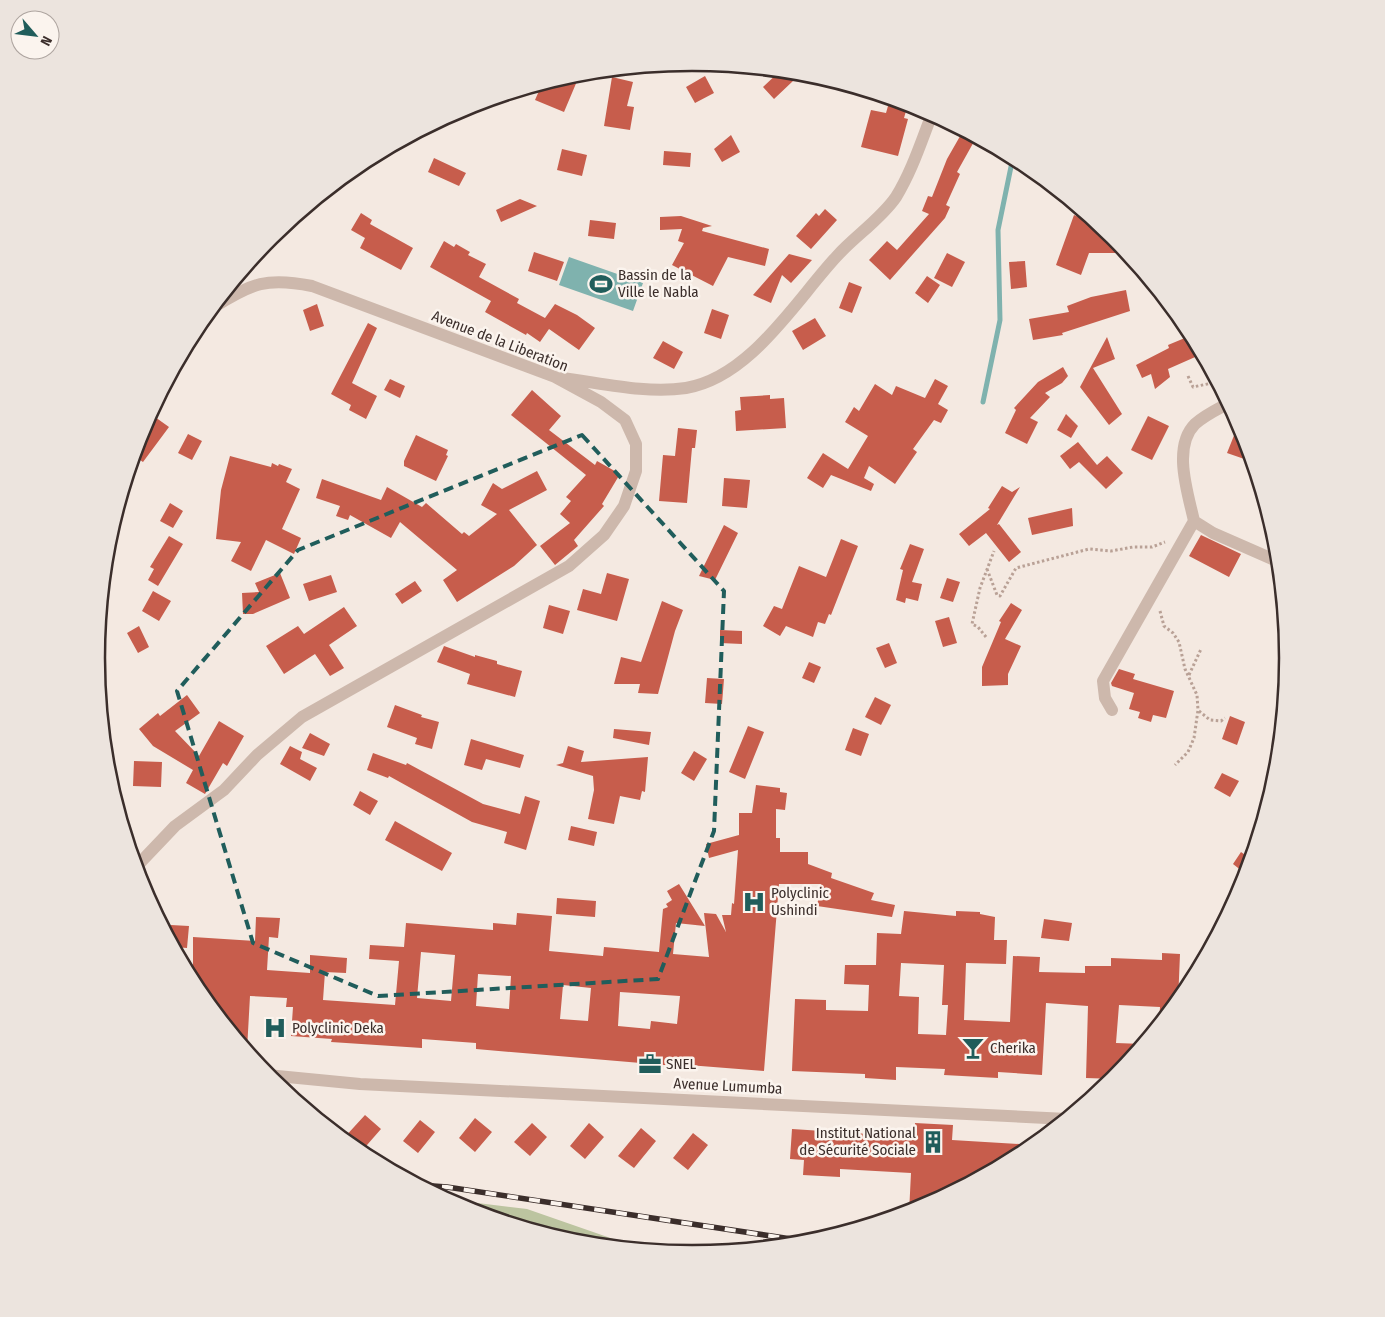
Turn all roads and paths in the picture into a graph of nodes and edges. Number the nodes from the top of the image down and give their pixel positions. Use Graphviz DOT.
graph roads {
  1 [pos="929,122"];
  2 [pos="231,297"];
  3 [pos="1188,376"];
  4 [pos="555,377"];
  5 [pos="1211,383"];
  6 [pos="1223,408"];
  7 [pos="1194,521"];
  8 [pos="1179,546"];
  9 [pos="994,550"];
  10 [pos="1271,558"];
  11 [pos="987,569"];
  12 [pos="1152,593"];
  13 [pos="986,637"];
  14 [pos="1200,649"];
  15 [pos="1189,676"];
  16 [pos="1112,710"];
  17 [pos="1198,710"];
  18 [pos="1226,718"];
  19 [pos="1175,765"];
  20 [pos="142,861"];
  21 [pos="280,1077"];
  22 [pos="1057,1118"];
  1 -- 4 [label="street"];
  2 -- 4 [label="street, Avenue de la Liberation"];
  3 -- 5 [label="path"];
  4 -- 20 [label="street, Avenue de la Liberation"];
  6 -- 7 [label="street"];
  7 -- 8 [label="street"];
  7 -- 10 [label="street"];
  8 -- 11 [label="path"];
  8 -- 12 [label="street"];
  9 -- 11 [label="path"];
  11 -- 13 [label="path"];
  12 -- 15 [label="path"];
  12 -- 16 [label="street"];
  14 -- 15 [label="path"];
  15 -- 17 [label="path"];
  17 -- 18 [label="path"];
  17 -- 19 [label="path"];
  21 -- 22 [label="street, Avenue Lumumba"];
}
